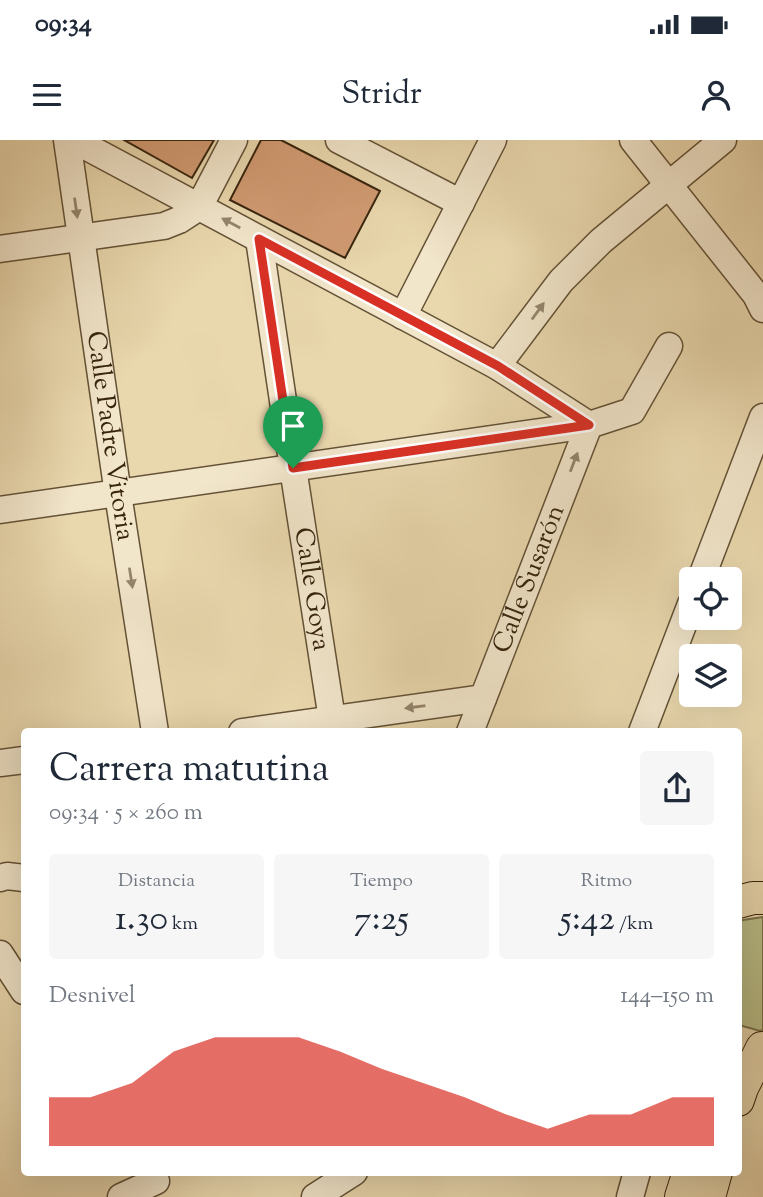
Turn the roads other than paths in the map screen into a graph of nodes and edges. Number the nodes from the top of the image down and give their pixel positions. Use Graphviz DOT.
graph roads {
  1 [pos="67,140"];
  2 [pos="74,140"];
  3 [pos="234,140"];
  4 [pos="339,140"];
  5 [pos="493,140"];
  6 [pos="633,140"];
  7 [pos="723,140"];
  8 [pos="668,185"];
  9 [pos="461,203"];
  10 [pos="199,207"];
  11 [pos="81,238"];
  12 [pos="259,239"];
  13 [pos="0,249"];
  14 [pos="763,310"];
  15 [pos="403,316"];
  16 [pos="670,346"];
  17 [pos="498,366"];
  18 [pos="763,417"];
  19 [pos="589,425"];
  20 [pos="293,468"];
  21 [pos="118,494"];
  22 [pos="0,510"];
  23 [pos="706,567"];
  24 [pos="681,630"];
  25 [pos="483,698"];
  26 [pos="334,725"];
  27 [pos="154,728"];
  28 [pos="295,728"];
  29 [pos="472,728"];
  30 [pos="644,728"];
  31 [pos="21,760"];
  32 [pos="0,763"];
  33 [pos="0,878"];
  34 [pos="21,878"];
  35 [pos="763,898"];
  36 [pos="742,901"];
  37 [pos="0,954"];
  38 [pos="21,982"];
  39 [pos="754,1047"];
  40 [pos="742,1088"];
  41 [pos="348,1176"];
  42 [pos="635,1176"];
  43 [pos="688,1176"];
  44 [pos="715,1176"];
  45 [pos="159,1183"];
  46 [pos="121,1197"];
  47 [pos="316,1197"];
  48 [pos="630,1197"];
  49 [pos="681,1197"];
  50 [pos="709,1197"];
  1 -- 11 [label="street, Calle Padre Vitoria, one-way"];
  2 -- 10 [label="street"];
  3 -- 10 [label="street"];
  4 -- 9 [label="street"];
  5 -- 9 [label="street"];
  6 -- 8 [label="street"];
  7 -- 8 [label="street"];
  8 -- 14 [label="street"];
  17 -- 8 [label="street, one-way"];
  9 -- 15 [label="street"];
  10 -- 11 [label="street"];
  12 -- 10 [label="street, one-way"];
  11 -- 13 [label="street"];
  11 -- 21 [label="street, Calle Padre Vitoria"];
  12 -- 15 [label="street"];
  12 -- 20 [label="street, Calle Goya"];
  15 -- 17 [label="street"];
  16 -- 19 [label="street"];
  17 -- 19 [label="street"];
  18 -- 23 [label="street"];
  19 -- 20 [label="street"];
  25 -- 19 [label="street, Calle Susarón, one-way"];
  20 -- 21 [label="street"];
  20 -- 26 [label="street, Calle Goya"];
  21 -- 22 [label="street"];
  21 -- 27 [label="street, Calle Padre Vitoria, one-way"];
  24 -- 30 [label="street"];
  25 -- 26 [label="street, one-way"];
  25 -- 29 [label="street, Calle Susarón"];
  26 -- 28 [label="street"];
  31 -- 32 [label="street"];
  33 -- 34 [label="street"];
  35 -- 36 [label="main road"];
  37 -- 38 [label="street"];
  39 -- 40 [label="main road"];
  41 -- 47 [label="street"];
  42 -- 48 [label="street"];
  43 -- 49 [label="main road"];
  44 -- 50 [label="main road"];
  45 -- 46 [label="street"];
}
